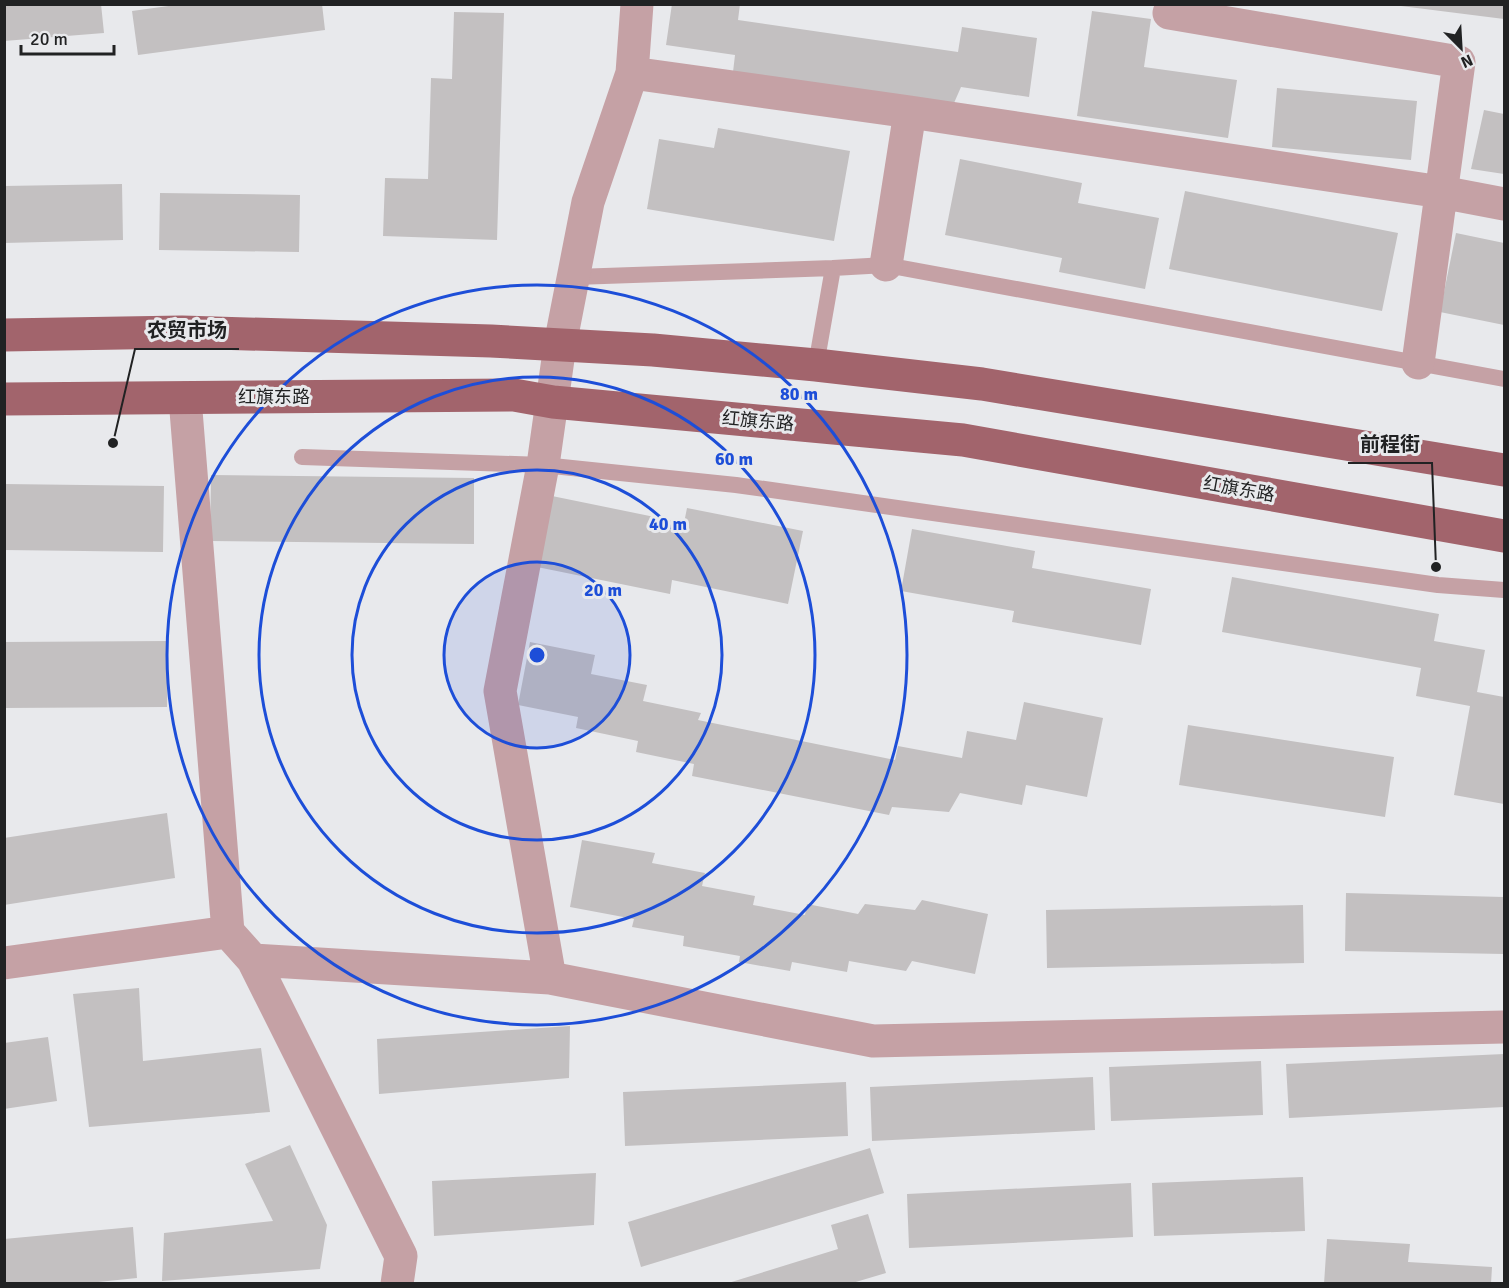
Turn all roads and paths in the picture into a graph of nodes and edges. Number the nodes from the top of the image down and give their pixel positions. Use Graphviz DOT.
graph roads {
  1 [pos="637,4"];
  2 [pos="1169,13"];
  3 [pos="632,73"];
  4 [pos="910,112"];
  5 [pos="1442,192"];
  6 [pos="1504,204"];
  7 [pos="886,265"];
  8 [pos="833,268"];
  9 [pos="575,277"];
  10 [pos="4,335"];
  11 [pos="560,345"];
  12 [pos="1418,363"];
  13 [pos="816,365"];
  14 [pos="1504,379"];
  15 [pos="185,398"];
  16 [pos="4,399"];
  17 [pos="553,402"];
  18 [pos="302,457"];
  19 [pos="543,465"];
  20 [pos="1504,470"];
  21 [pos="1503,539"];
  22 [pos="1504,590"];
  23 [pos="228,932"];
  24 [pos="253,960"];
  25 [pos="4,963"];
  26 [pos="550,978"];
  27 [pos="1504,1027"];
  28 [pos="397,1284"];
  1 -- 3 [label="street"];
  2 -- 5 [label="street"];
  3 -- 4 [label="street"];
  3 -- 9 [label="street"];
  4 -- 5 [label="street"];
  4 -- 7 [label="street"];
  5 -- 6 [label="street"];
  5 -- 12 [label="street"];
  7 -- 8 [label="lane"];
  7 -- 12 [label="lane"];
  8 -- 9 [label="lane"];
  8 -- 13 [label="lane"];
  9 -- 11 [label="street"];
  10 -- 11 [label="main road"];
  11 -- 13 [label="main road"];
  11 -- 17 [label="street"];
  12 -- 14 [label="lane"];
  13 -- 20 [label="main road"];
  15 -- 16 [label="main road, 红旗东路"];
  15 -- 17 [label="main road, 红旗东路"];
  15 -- 23 [label="street"];
  17 -- 19 [label="street"];
  17 -- 21 [label="main road, 红旗东路"];
  18 -- 19 [label="lane"];
  19 -- 22 [label="lane"];
  19 -- 26 [label="street"];
  23 -- 24 [label="street"];
  23 -- 25 [label="street"];
  24 -- 26 [label="street"];
  24 -- 28 [label="street"];
  26 -- 27 [label="street"];
}
